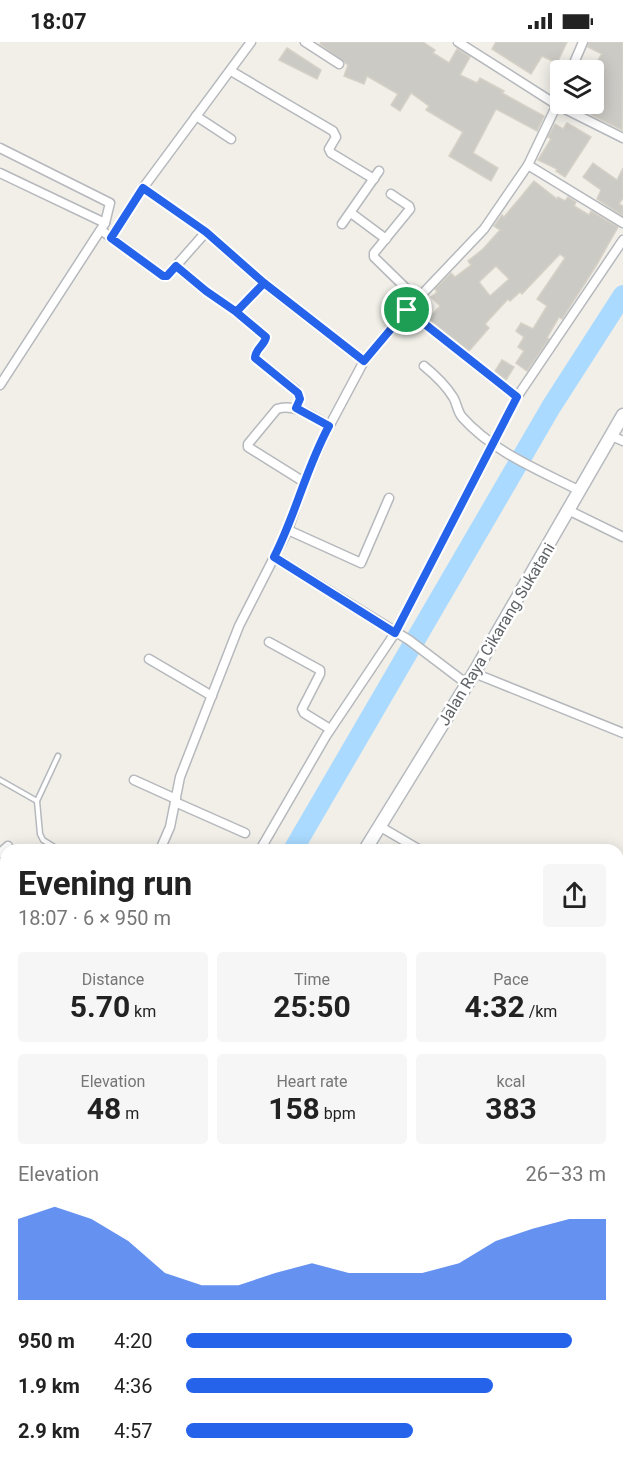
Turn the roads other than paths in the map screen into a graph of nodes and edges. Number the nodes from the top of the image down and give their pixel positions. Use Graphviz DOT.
graph roads {
  1 [pos="251,42"];
  2 [pos="305,42"];
  3 [pos="458,42"];
  4 [pos="583,42"];
  5 [pos="575,60"];
  6 [pos="339,64"];
  7 [pos="231,71"];
  8 [pos="550,101"];
  9 [pos="553,114"];
  10 [pos="575,114"];
  11 [pos="196,116"];
  12 [pos="623,138"];
  13 [pos="231,139"];
  14 [pos="0,148"];
  15 [pos="528,165"];
  16 [pos="379,171"];
  17 [pos="0,172"];
  18 [pos="374,179"];
  19 [pos="143,188"];
  20 [pos="391,194"];
  21 [pos="351,213"];
  22 [pos="623,223"];
  23 [pos="342,224"];
  24 [pos="103,227"];
  25 [pos="206,232"];
  26 [pos="111,238"];
  27 [pos="386,239"];
  28 [pos="623,240"];
  29 [pos="176,266"];
  30 [pos="264,283"];
  31 [pos="417,299"];
  32 [pos="407,310"];
  33 [pos="235,311"];
  34 [pos="364,361"];
  35 [pos="424,366"];
  36 [pos="0,385"];
  37 [pos="517,397"];
  38 [pos="296,408"];
  39 [pos="623,415"];
  40 [pos="329,426"];
  41 [pos="617,438"];
  42 [pos="493,446"];
  43 [pos="304,482"];
  44 [pos="580,491"];
  45 [pos="389,498"];
  46 [pos="568,510"];
  47 [pos="288,530"];
  48 [pos="623,537"];
  49 [pos="274,557"];
  50 [pos="395,633"];
  51 [pos="269,642"];
  52 [pos="149,659"];
  53 [pos="474,673"];
  54 [pos="467,684"];
  55 [pos="212,696"];
  56 [pos="330,729"];
  57 [pos="623,733"];
  58 [pos="58,756"];
  59 [pos="0,780"];
  60 [pos="134,780"];
  61 [pos="175,800"];
  62 [pos="37,801"];
  63 [pos="379,826"];
  64 [pos="245,833"];
  65 [pos="50,844"];
  66 [pos="163,844"];
  67 [pos="263,844"];
  68 [pos="368,844"];
  69 [pos="410,844"];
  1 -- 7 [label="street"];
  2 -- 6 [label="street"];
  3 -- 8 [label="street"];
  4 -- 5 [label="street"];
  7 -- 11 [label="street"];
  7 -- 18 [label="street"];
  9 -- 15 [label="street"];
  10 -- 12 [label="street"];
  11 -- 13 [label="street"];
  11 -- 19 [label="street"];
  14 -- 24 [label="street"];
  15 -- 22 [label="street"];
  15 -- 31 [label="street"];
  16 -- 18 [label="street"];
  17 -- 24 [label="street"];
  18 -- 21 [label="street"];
  19 -- 25 [label="street"];
  19 -- 26 [label="street"];
  20 -- 27 [label="street"];
  21 -- 23 [label="street"];
  21 -- 27 [label="street"];
  24 -- 26 [label="street"];
  24 -- 36 [label="street"];
  25 -- 29 [label="street"];
  25 -- 30 [label="street"];
  26 -- 29 [label="street"];
  27 -- 31 [label="street"];
  28 -- 37 [label="street"];
  29 -- 33 [label="street"];
  30 -- 33 [label="street"];
  30 -- 34 [label="street"];
  31 -- 32 [label="street"];
  32 -- 34 [label="street"];
  32 -- 37 [label="street"];
  33 -- 38 [label="street"];
  34 -- 40 [label="street"];
  35 -- 42 [label="street"];
  37 -- 42 [label="street"];
  38 -- 40 [label="street"];
  38 -- 43 [label="street"];
  39 -- 41 [label="main road, Jalan Raya Cikarang Sukatani"];
  40 -- 43 [label="street"];
  41 -- 44 [label="main road, Jalan Raya Cikarang Sukatani"];
  42 -- 44 [label="street"];
  42 -- 50 [label="street"];
  43 -- 47 [label="street"];
  44 -- 46 [label="main road, Jalan Raya Cikarang Sukatani"];
  45 -- 47 [label="street"];
  46 -- 48 [label="street"];
  46 -- 53 [label="main road, Jalan Raya Cikarang Sukatani"];
  47 -- 49 [label="street"];
  49 -- 50 [label="street"];
  49 -- 55 [label="street"];
  50 -- 54 [label="street"];
  50 -- 56 [label="street"];
  51 -- 56 [label="street"];
  52 -- 55 [label="street"];
  53 -- 54 [label="main road, Jalan Raya Cikarang Sukatani"];
  53 -- 57 [label="street"];
  54 -- 63 [label="main road, Jalan Raya Cikarang Sukatani"];
  55 -- 61 [label="street"];
  56 -- 67 [label="street"];
  58 -- 62 [label="lane"];
  59 -- 62 [label="lane"];
  60 -- 61 [label="street"];
  61 -- 64 [label="street"];
  61 -- 66 [label="street"];
  62 -- 65 [label="lane"];
  63 -- 68 [label="main road, Jalan Raya Cikarang Sukatani"];
  63 -- 69 [label="street"];
}
